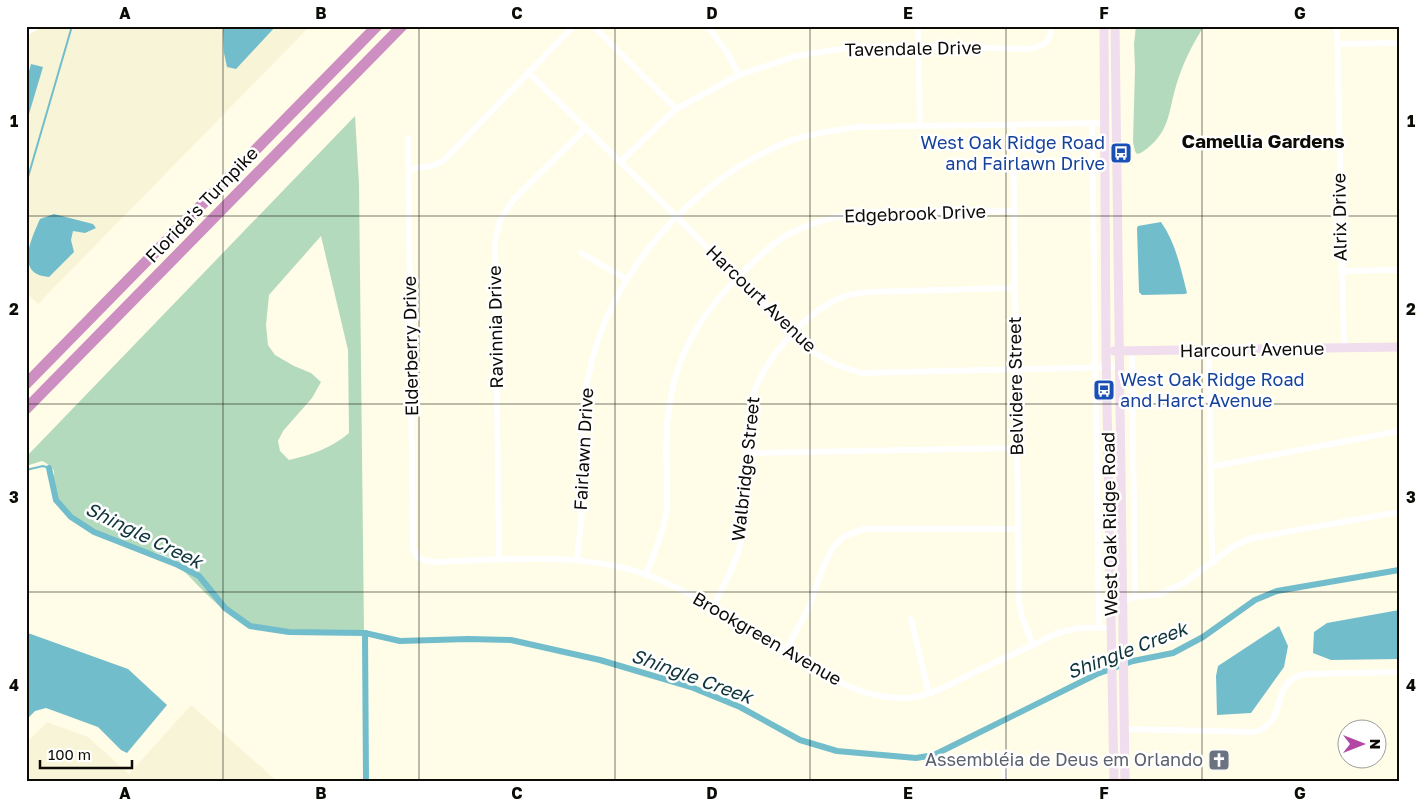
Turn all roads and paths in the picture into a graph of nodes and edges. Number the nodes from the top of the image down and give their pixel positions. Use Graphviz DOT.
graph roads {
  1 [pos="38,26"];
  2 [pos="377,26"];
  3 [pos="402,26"];
  4 [pos="574,26"];
  5 [pos="593,26"];
  6 [pos="707,26"];
  7 [pos="918,26"];
  8 [pos="1051,26"];
  9 [pos="1104,26"];
  10 [pos="1114,26"];
  11 [pos="1337,26"];
  12 [pos="26,33"];
  13 [pos="1399,43"];
  14 [pos="1338,44"];
  15 [pos="919,46"];
  16 [pos="528,72"];
  17 [pos="739,75"];
  18 [pos="676,109"];
  19 [pos="1105,123"];
  20 [pos="1092,124"];
  21 [pos="1013,125"];
  22 [pos="920,126"];
  23 [pos="586,129"];
  24 [pos="408,138"];
  25 [pos="620,162"];
  26 [pos="409,169"];
  27 [pos="1117,201"];
  28 [pos="1014,210"];
  29 [pos="677,216"];
  30 [pos="581,253"];
  31 [pos="1399,270"];
  32 [pos="1341,271"];
  33 [pos="626,278"];
  34 [pos="737,278"];
  35 [pos="1015,288"];
  36 [pos="794,331"];
  37 [pos="1399,347"];
  38 [pos="1344,348"];
  39 [pos="1209,350"];
  40 [pos="1106,351"];
  41 [pos="1119,351"];
  42 [pos="1132,351"];
  43 [pos="1120,366"];
  44 [pos="1095,367"];
  45 [pos="1106,367"];
  46 [pos="1016,369"];
  47 [pos="26,384"];
  48 [pos="26,409"];
  49 [pos="1399,431"];
  50 [pos="1017,448"];
  51 [pos="747,453"];
  52 [pos="1210,467"];
  53 [pos="1399,512"];
  54 [pos="1109,515"];
  55 [pos="1018,529"];
  56 [pos="414,553"];
  57 [pos="499,560"];
  58 [pos="577,560"];
  59 [pos="1212,561"];
  60 [pos="646,575"];
  61 [pos="1136,597"];
  62 [pos="1123,601"];
  63 [pos="713,607"];
  64 [pos="911,619"];
  65 [pos="1099,628"];
  66 [pos="1112,628"];
  67 [pos="1033,645"];
  68 [pos="786,650"];
  69 [pos="1124,670"];
  70 [pos="1399,672"];
  71 [pos="929,694"];
  72 [pos="1124,729"];
  73 [pos="1005,769"];
  74 [pos="1005,781"];
  75 [pos="1114,781"];
  76 [pos="1125,781"];
  1 -- 12 [label="street"];
  2 -- 47 [label="highway, Florida's Turnpike"];
  3 -- 48 [label="highway, Florida's Turnpike"];
  4 -- 16 [label="street"];
  5 -- 18 [label="street"];
  6 -- 17 [label="street"];
  7 -- 15 [label="street"];
  8 -- 15 [label="street, Tavendale Drive"];
  9 -- 19 [label="street, West Oak Ridge Road"];
  10 -- 27 [label="street, West Oak Ridge Road"];
  11 -- 14 [label="street, Alrix Drive"];
  13 -- 14 [label="street"];
  14 -- 32 [label="street, Alrix Drive"];
  15 -- 17 [label="street, Tavendale Drive"];
  15 -- 22 [label="street"];
  16 -- 23 [label="street, Harcourt Avenue"];
  16 -- 26 [label="street"];
  17 -- 18 [label="street, Tavendale Drive"];
  18 -- 25 [label="street, Tavendale Drive"];
  19 -- 20 [label="street, Fairlawn Drive"];
  19 -- 27 [label="street"];
  19 -- 40 [label="street, West Oak Ridge Road"];
  20 -- 21 [label="street, Fairlawn Drive"];
  20 -- 44 [label="street"];
  21 -- 22 [label="street, Fairlawn Drive"];
  21 -- 28 [label="street, Belvidere Street"];
  22 -- 29 [label="street, Fairlawn Drive"];
  23 -- 25 [label="street, Harcourt Avenue"];
  23 -- 57 [label="street, Ravinnia Drive"];
  24 -- 26 [label="street, Elderberry Drive"];
  25 -- 29 [label="street, Harcourt Avenue"];
  26 -- 56 [label="street, Elderberry Drive"];
  27 -- 41 [label="street, West Oak Ridge Road"];
  28 -- 34 [label="street, Edgebrook Drive"];
  28 -- 35 [label="street, Belvidere Street"];
  29 -- 33 [label="street, Fairlawn Drive"];
  29 -- 34 [label="street, Harcourt Avenue"];
  30 -- 33 [label="street"];
  31 -- 32 [label="street"];
  32 -- 38 [label="street, Alrix Drive"];
  33 -- 58 [label="street, Fairlawn Drive"];
  34 -- 36 [label="street, Harcourt Avenue"];
  34 -- 60 [label="street, Edgebrook Drive"];
  35 -- 36 [label="street, Walbridge Street"];
  35 -- 46 [label="street, Belvidere Street"];
  36 -- 46 [label="street, Harcourt Avenue"];
  36 -- 51 [label="street, Walbridge Street"];
  37 -- 38 [label="street, Harcourt Avenue"];
  38 -- 39 [label="street, Harcourt Avenue"];
  39 -- 42 [label="street, Harcourt Avenue"];
  39 -- 52 [label="street"];
  40 -- 41 [label="street, Harcourt Avenue"];
  40 -- 45 [label="street, West Oak Ridge Road"];
  41 -- 42 [label="street, Harcourt Avenue"];
  41 -- 43 [label="street, West Oak Ridge Road"];
  42 -- 61 [label="street"];
  43 -- 45 [label="street, Harcourt Avenue"];
  43 -- 62 [label="street, West Oak Ridge Road"];
  44 -- 45 [label="street, Harcourt Avenue"];
  44 -- 46 [label="street, Harcourt Avenue"];
  44 -- 65 [label="street"];
  45 -- 54 [label="street, West Oak Ridge Road"];
  46 -- 50 [label="street, Belvidere Street"];
  49 -- 52 [label="street"];
  50 -- 51 [label="street"];
  50 -- 55 [label="street, Belvidere Street"];
  51 -- 63 [label="street, Walbridge Street"];
  52 -- 59 [label="street"];
  53 -- 59 [label="street"];
  54 -- 62 [label="street"];
  54 -- 66 [label="street, West Oak Ridge Road"];
  55 -- 67 [label="street, Belvidere Street"];
  55 -- 68 [label="street"];
  56 -- 57 [label="street, Brookgreen Avenue"];
  57 -- 58 [label="street, Brookgreen Avenue"];
  58 -- 60 [label="street, Brookgreen Avenue"];
  59 -- 61 [label="street"];
  60 -- 63 [label="street, Brookgreen Avenue"];
  61 -- 62 [label="street"];
  62 -- 69 [label="street, West Oak Ridge Road"];
  63 -- 68 [label="street, Brookgreen Avenue"];
  64 -- 71 [label="street"];
  65 -- 66 [label="street, Brookgreen Avenue"];
  65 -- 67 [label="street, Brookgreen Avenue"];
  66 -- 69 [label="street"];
  66 -- 75 [label="street, West Oak Ridge Road"];
  67 -- 71 [label="street, Brookgreen Avenue"];
  68 -- 71 [label="street, Brookgreen Avenue"];
  69 -- 72 [label="street, West Oak Ridge Road"];
  70 -- 72 [label="street"];
  72 -- 76 [label="street, West Oak Ridge Road"];
  73 -- 74 [label="street"];
}
